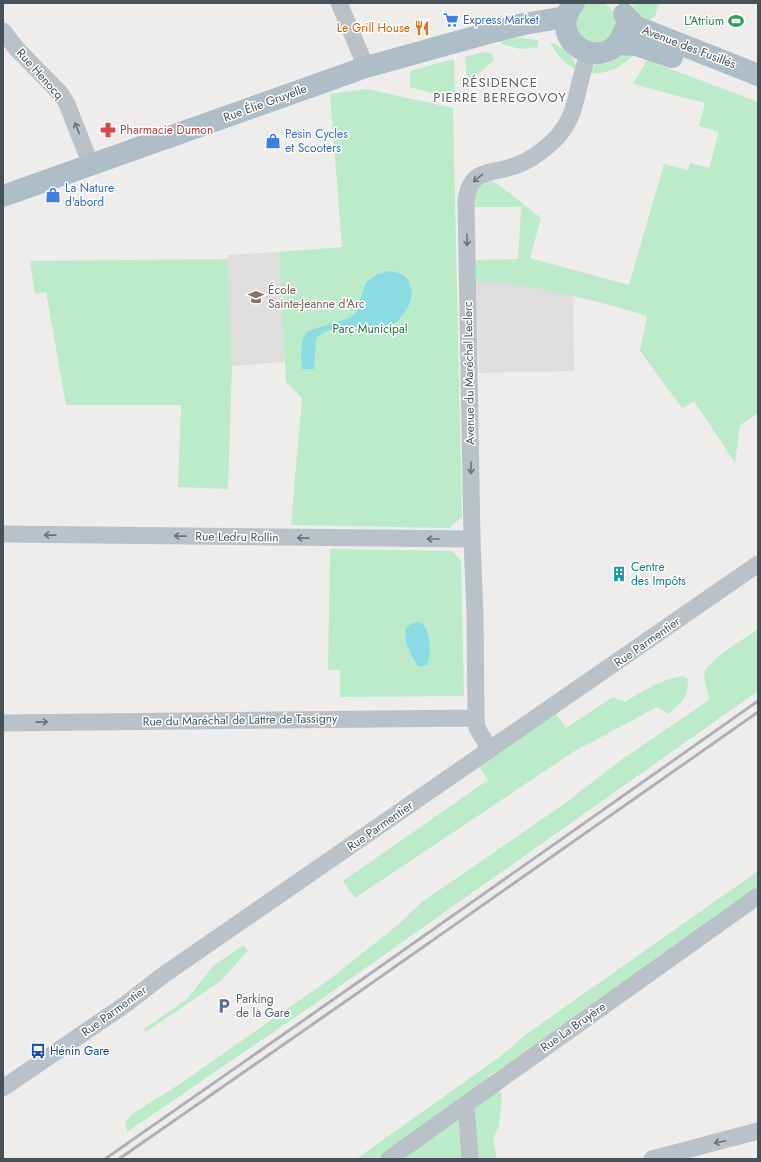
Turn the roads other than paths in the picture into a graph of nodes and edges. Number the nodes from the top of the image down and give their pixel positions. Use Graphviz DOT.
graph roads {
  1 [pos="339,3"];
  2 [pos="620,8"];
  3 [pos="570,10"];
  4 [pos="508,28"];
  5 [pos="3,31"];
  6 [pos="571,40"];
  7 [pos="618,44"];
  8 [pos="590,53"];
  9 [pos="366,67"];
  10 [pos="758,75"];
  11 [pos="758,86"];
  12 [pos="91,165"];
  13 [pos="3,196"];
  14 [pos="3,534"];
  15 [pos="472,539"];
  16 [pos="758,564"];
  17 [pos="476,718"];
  18 [pos="3,723"];
  19 [pos="490,750"];
  20 [pos="758,896"];
  21 [pos="3,1088"];
  22 [pos="466,1104"];
  23 [pos="758,1131"];
  24 [pos="389,1159"];
  25 [pos="470,1159"];
  26 [pos="652,1159"];
  1 -- 9 [label="street"];
  2 -- 7 [label="main road"];
  2 -- 10 [label="main road, Avenue des Fusillés"];
  3 -- 4 [label="main road, Rue Élie Gruyelle"];
  3 -- 6 [label="main road"];
  4 -- 6 [label="main road, Rue Élie Gruyelle"];
  4 -- 9 [label="main road, Rue Élie Gruyelle"];
  12 -- 5 [label="street, Rue Henocq, one-way"];
  6 -- 8 [label="main road"];
  7 -- 8 [label="main road"];
  7 -- 11 [label="main road, Avenue des Fusillés"];
  8 -- 15 [label="street, Avenue du Maréchal Leclerc, one-way"];
  9 -- 12 [label="main road, Rue Élie Gruyelle"];
  12 -- 13 [label="main road, Rue Élie Gruyelle"];
  15 -- 14 [label="street, Rue Ledru Rollin, one-way"];
  15 -- 17 [label="street, Avenue du Maréchal Leclerc"];
  16 -- 19 [label="street, Rue Parmentier"];
  18 -- 17 [label="street, Rue du Maréchal de Lattre de Tassigny, one-way"];
  17 -- 19 [label="street, Avenue du Maréchal Leclerc"];
  19 -- 21 [label="street, Rue Parmentier"];
  20 -- 22 [label="street, Rue La Bruyère"];
  22 -- 24 [label="street, Rue La Bruyère"];
  22 -- 25 [label="street"];
  23 -- 26 [label="street, one-way"];
}
